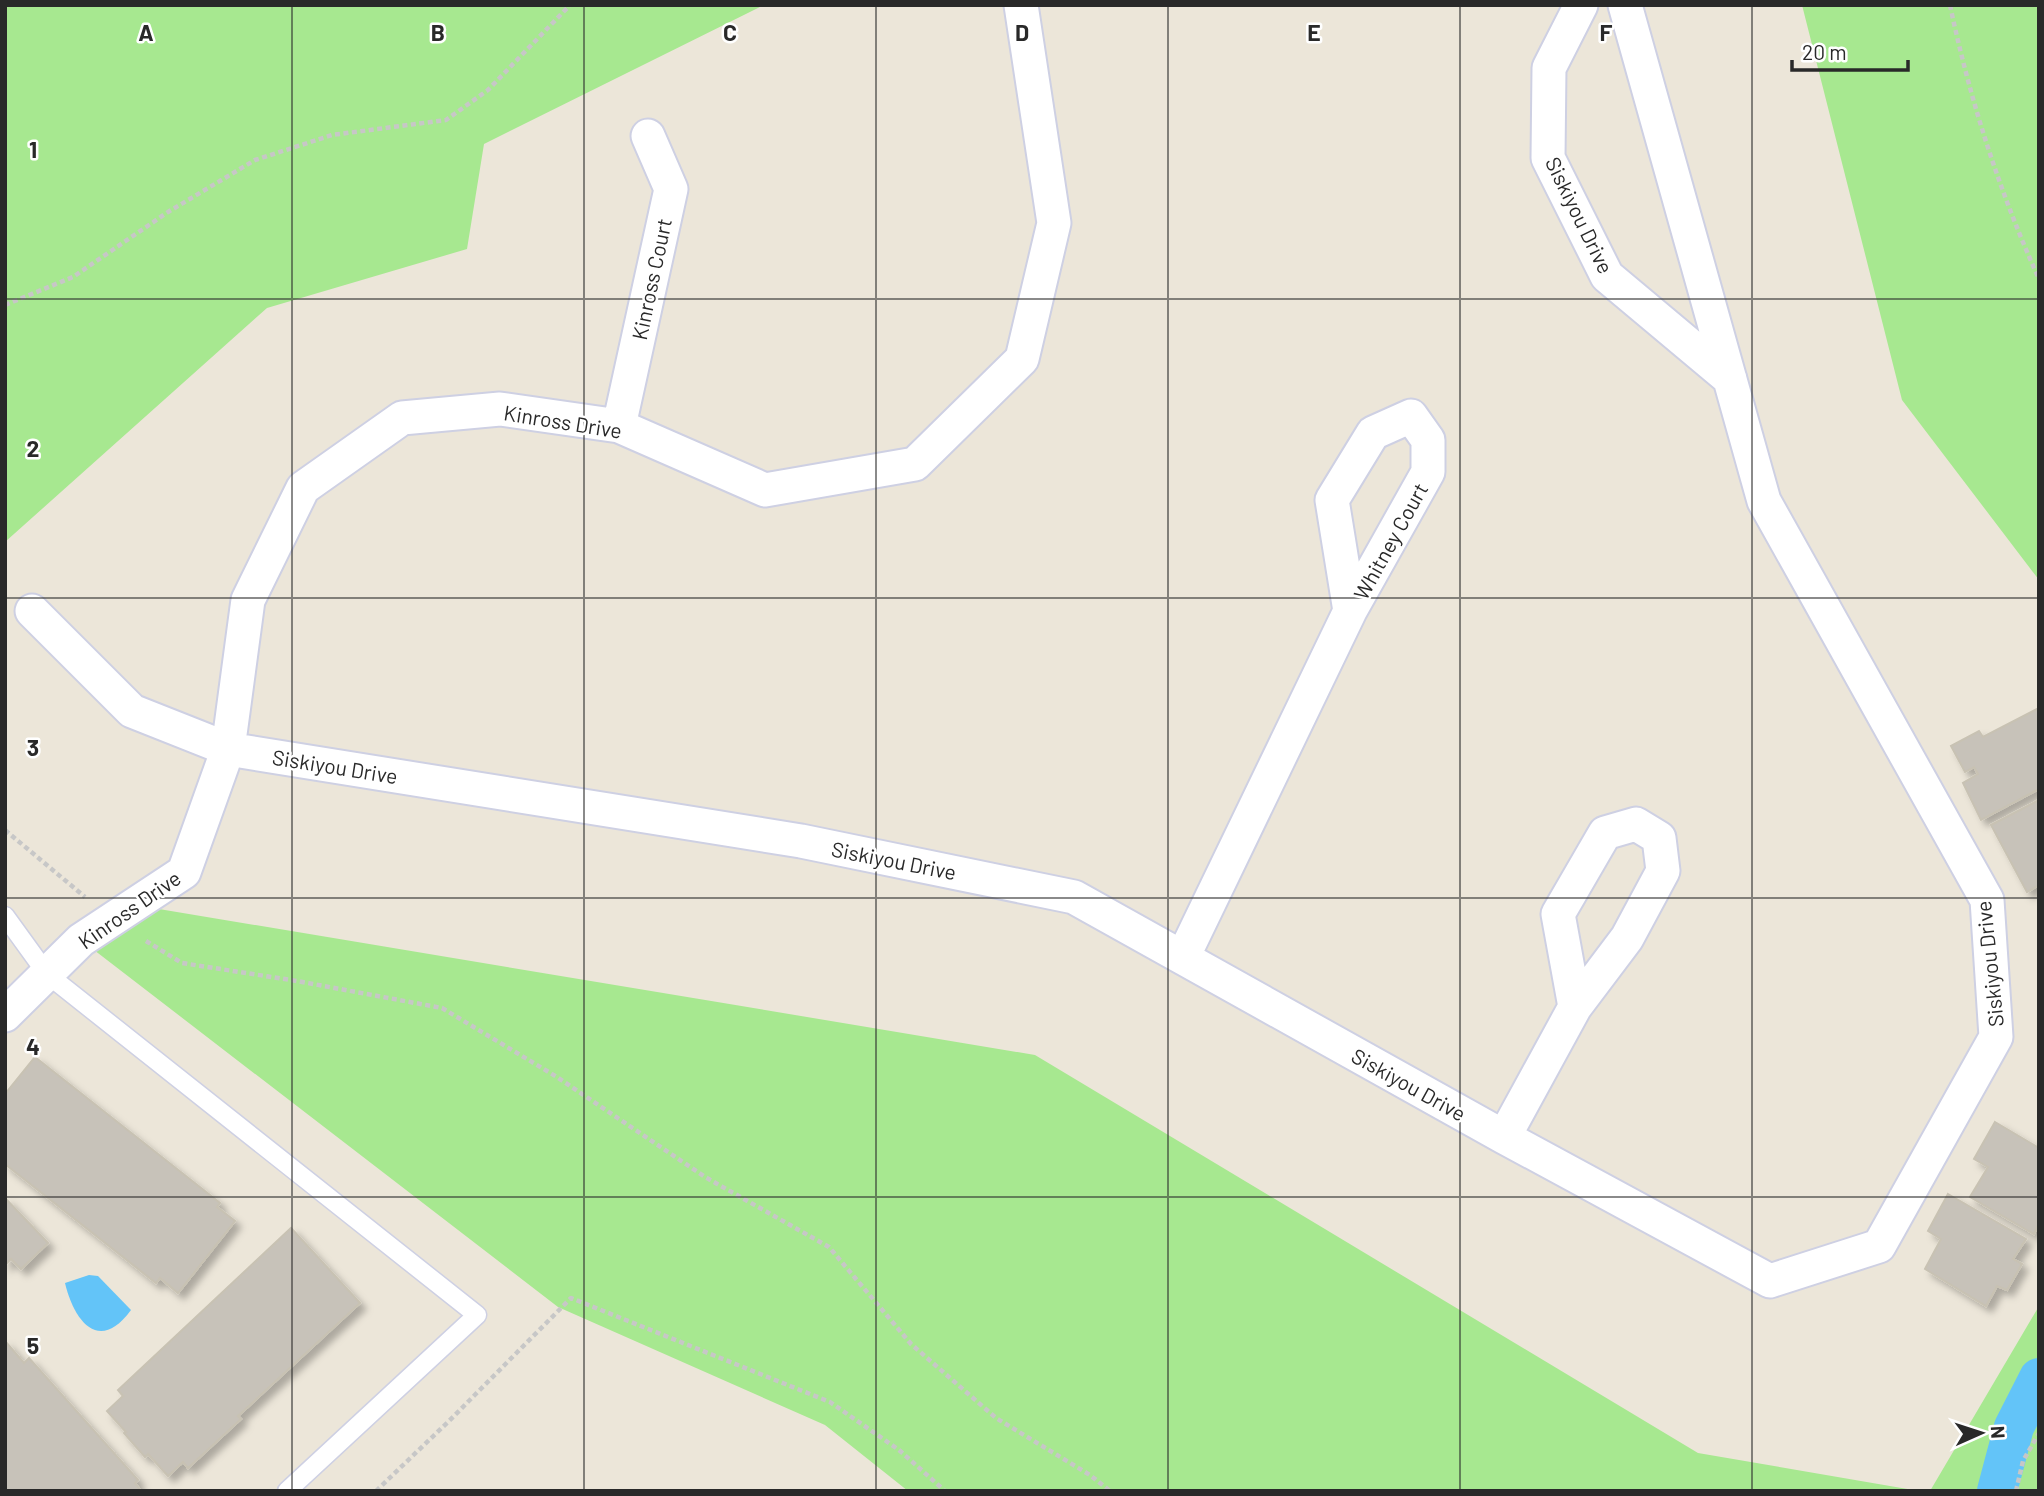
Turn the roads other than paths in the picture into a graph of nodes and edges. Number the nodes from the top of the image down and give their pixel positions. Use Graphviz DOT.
graph roads {
  1 [pos="1021,5"];
  2 [pos="1581,5"];
  3 [pos="1625,5"];
  4 [pos="648,135"];
  5 [pos="1730,379"];
  6 [pos="619,426"];
  7 [pos="32,611"];
  8 [pos="1350,611"];
  9 [pos="228,749"];
  10 [pos="5,916"];
  11 [pos="1183,957"];
  12 [pos="47,974"];
  13 [pos="1575,1007"];
  14 [pos="5,1015"];
  15 [pos="1504,1137"];
  16 [pos="287,1491"];
  1 -- 6 [label="street, Kinross Drive"];
  2 -- 5 [label="street, Siskiyou Drive"];
  3 -- 5 [label="street, Siskiyou Drive"];
  4 -- 6 [label="street, Kinross Court"];
  5 -- 15 [label="street, Siskiyou Drive"];
  6 -- 9 [label="street, Kinross Drive"];
  7 -- 9 [label="street, Siskiyou Drive"];
  8 -- 8 [label="street, Whitney Court"];
  8 -- 11 [label="street, Whitney Court"];
  9 -- 11 [label="street, Siskiyou Drive"];
  9 -- 12 [label="street, Kinross Drive"];
  10 -- 12 [label="lane"];
  11 -- 15 [label="street, Siskiyou Drive"];
  12 -- 14 [label="street, Kinross Drive"];
  12 -- 16 [label="lane"];
  13 -- 13 [label="street"];
  13 -- 15 [label="street"];
}
